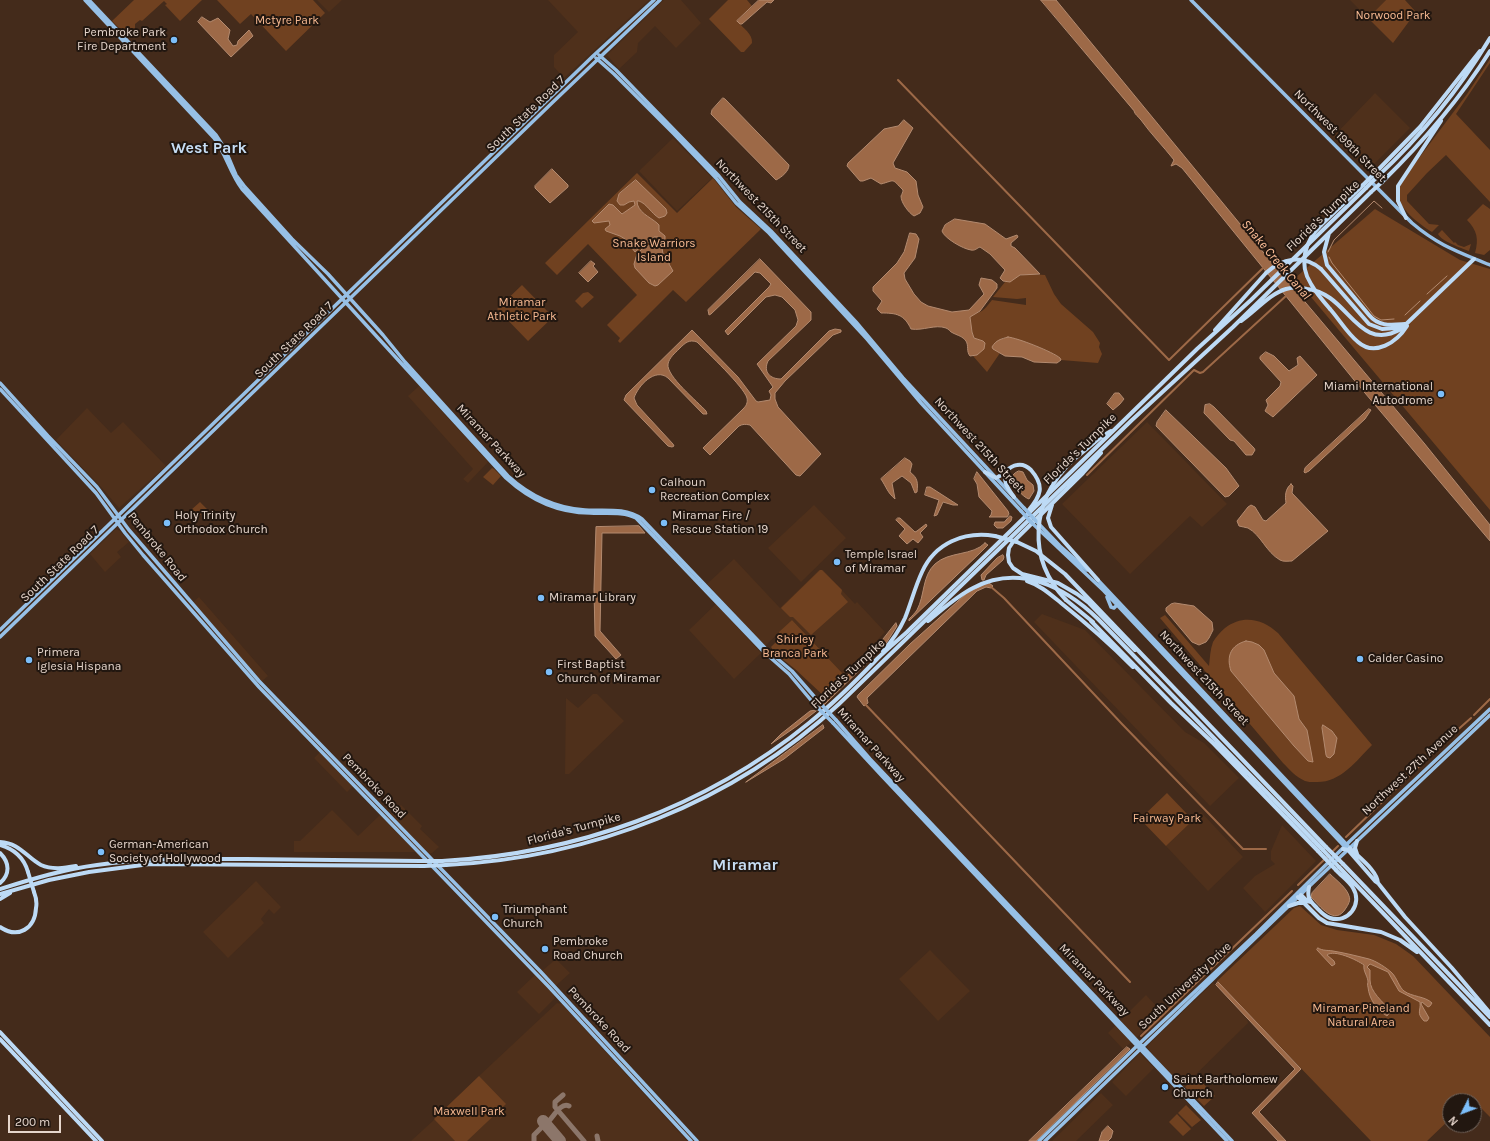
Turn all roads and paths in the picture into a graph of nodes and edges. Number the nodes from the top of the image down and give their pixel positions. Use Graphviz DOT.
graph roads {
  1 [pos="85,0"];
  2 [pos="89,0"];
  3 [pos="654,0"];
  4 [pos="660,0"];
  5 [pos="1191,0"];
  6 [pos="119,31"];
  7 [pos="120,38"];
  8 [pos="1490,38"];
  9 [pos="1490,51"];
  10 [pos="595,55"];
  11 [pos="599,58"];
  12 [pos="632,89"];
  13 [pos="1449,109"];
  14 [pos="536,115"];
  15 [pos="228,165"];
  16 [pos="233,169"];
  17 [pos="235,180"];
  18 [pos="1365,186"];
  19 [pos="456,190"];
  20 [pos="252,196"];
  21 [pos="450,196"];
  22 [pos="455,198"];
  23 [pos="448,204"];
  24 [pos="1406,218"];
  25 [pos="1330,232"];
  26 [pos="288,240"];
  27 [pos="403,241"];
  28 [pos="397,247"];
  29 [pos="402,249"];
  30 [pos="396,255"];
  31 [pos="311,257"];
  32 [pos="1474,259"];
  33 [pos="1490,264"];
  34 [pos="347,295"];
  35 [pos="343,299"];
  36 [pos="350,299"];
  37 [pos="347,303"];
  38 [pos="1410,320"];
  39 [pos="1405,324"];
  40 [pos="1233,327"];
  41 [pos="1198,349"];
  42 [pos="272,370"];
  43 [pos="0,383"];
  44 [pos="0,388"];
  45 [pos="10,397"];
  46 [pos="458,426"];
  47 [pos="1117,428"];
  48 [pos="469,433"];
  49 [pos="47,438"];
  50 [pos="198,439"];
  51 [pos="1111,440"];
  52 [pos="192,444"];
  53 [pos="197,446"];
  54 [pos="191,452"];
  55 [pos="173,463"];
  56 [pos="1008,469"];
  57 [pos="170,472"];
  58 [pos="985,472"];
  59 [pos="996,478"];
  60 [pos="1014,497"];
  61 [pos="1054,501"];
  62 [pos="1022,509"];
  63 [pos="118,515"];
  64 [pos="1026,517"];
  65 [pos="115,519"];
  66 [pos="121,519"];
  67 [pos="118,523"];
  68 [pos="1035,523"];
  69 [pos="152,565"];
  70 [pos="993,580"];
  71 [pos="1098,580"];
  72 [pos="172,581"];
  73 [pos="53,582"];
  74 [pos="1091,621"];
  75 [pos="7,627"];
  76 [pos="2,632"];
  77 [pos="912,633"];
  78 [pos="0,637"];
  79 [pos="223,646"];
  80 [pos="878,658"];
  81 [pos="1142,664"];
  82 [pos="246,667"];
  83 [pos="1182,696"];
  84 [pos="1207,701"];
  85 [pos="817,703"];
  86 [pos="1171,703"];
  87 [pos="1214,703"];
  88 [pos="1490,709"];
  89 [pos="1490,716"];
  90 [pos="1477,721"];
  91 [pos="1480,724"];
  92 [pos="324,751"];
  93 [pos="356,786"];
  94 [pos="371,797"];
  95 [pos="1300,797"];
  96 [pos="1397,798"];
  97 [pos="1403,798"];
  98 [pos="1397,804"];
  99 [pos="1374,818"];
  100 [pos="1372,827"];
  101 [pos="1357,841"];
  102 [pos="0,842"];
  103 [pos="0,846"];
  104 [pos="1346,848"];
  105 [pos="1322,849"];
  106 [pos="0,853"];
  107 [pos="1358,854"];
  108 [pos="96,865"];
  109 [pos="1339,867"];
  110 [pos="1378,883"];
  111 [pos="0,884"];
  112 [pos="21,887"];
  113 [pos="1309,887"];
  114 [pos="0,888"];
  115 [pos="0,894"];
  116 [pos="1298,894"];
  117 [pos="0,899"];
  118 [pos="1311,902"];
  119 [pos="1304,903"];
  120 [pos="1289,906"];
  121 [pos="484,918"];
  122 [pos="0,926"];
  123 [pos="507,936"];
  124 [pos="521,954"];
  125 [pos="1427,959"];
  126 [pos="1490,1013"];
  127 [pos="1490,1016"];
  128 [pos="1490,1025"];
  129 [pos="0,1032"];
  130 [pos="0,1039"];
  131 [pos="604,1043"];
  132 [pos="1138,1044"];
  133 [pos="1142,1048"];
  134 [pos="9,1049"];
  135 [pos="30,1064"];
  136 [pos="1166,1076"];
  137 [pos="1171,1077"];
  138 [pos="1179,1087"];
  139 [pos="48,1090"];
  140 [pos="56,1092"];
  141 [pos="1188,1097"];
  142 [pos="1073,1109"];
  143 [pos="1072,1116"];
  144 [pos="96,1141"];
  145 [pos="102,1141"];
  146 [pos="691,1141"];
  147 [pos="697,1141"];
  148 [pos="1040,1141"];
  149 [pos="1045,1141"];
  150 [pos="1227,1141"];
  151 [pos="1232,1141"];
  1 -- 7 [label="main road"];
  2 -- 6 [label="main road"];
  3 -- 10 [label="main road, South State Road 7"];
  4 -- 11 [label="main road, South State Road 7"];
  5 -- 24 [label="main road, Northwest 199th Street"];
  6 -- 7 [label="main road"];
  6 -- 16 [label="main road"];
  7 -- 15 [label="main road"];
  8 -- 18 [label="highway, Florida's Turnpike, bridge"];
  9 -- 13 [label="highway, Florida's Turnpike"];
  10 -- 11 [label="main road, Northwest 215th Street"];
  10 -- 14 [label="main road, South State Road 7"];
  11 -- 12 [label="main road, Northwest 215th Street"];
  11 -- 14 [label="main road, South State Road 7"];
  12 -- 58 [label="main road, Northwest 215th Street"];
  12 -- 59 [label="main road, Northwest 215th Street"];
  13 -- 24 [label="highway"];
  13 -- 25 [label="highway, Florida's Turnpike, bridge"];
  14 -- 19 [label="main road, South State Road 7"];
  14 -- 22 [label="main road, South State Road 7"];
  15 -- 16 [label="main road"];
  15 -- 17 [label="main road"];
  16 -- 20 [label="main road"];
  17 -- 20 [label="main road"];
  17 -- 26 [label="main road"];
  18 -- 38 [label="highway, bridge"];
  18 -- 41 [label="highway, Florida's Turnpike"];
  19 -- 21 [label="main road, South State Road 7"];
  19 -- 22 [label="main road"];
  20 -- 31 [label="main road"];
  21 -- 23 [label="main road"];
  21 -- 27 [label="main road, South State Road 7"];
  22 -- 23 [label="main road, South State Road 7"];
  23 -- 29 [label="main road, South State Road 7"];
  24 -- 32 [label="main road, Northwest 199th Street"];
  25 -- 39 [label="highway"];
  25 -- 40 [label="highway, Florida's Turnpike"];
  26 -- 31 [label="main road"];
  26 -- 35 [label="main road, Miramar Parkway"];
  27 -- 28 [label="main road, South State Road 7"];
  27 -- 29 [label="main road"];
  28 -- 30 [label="main road"];
  28 -- 34 [label="main road, South State Road 7"];
  29 -- 30 [label="main road, South State Road 7"];
  30 -- 36 [label="main road, South State Road 7"];
  31 -- 34 [label="main road, Miramar Parkway"];
  32 -- 33 [label="main road, Northwest 199th Street"];
  32 -- 38 [label="highway"];
  34 -- 35 [label="main road, South State Road 7"];
  34 -- 36 [label="main road, Miramar Parkway"];
  35 -- 37 [label="main road, Miramar Parkway"];
  35 -- 42 [label="main road, South State Road 7"];
  36 -- 37 [label="main road, South State Road 7"];
  36 -- 48 [label="main road, Miramar Parkway"];
  37 -- 42 [label="main road, South State Road 7"];
  37 -- 46 [label="main road, Miramar Parkway"];
  38 -- 39 [label="highway"];
  39 -- 40 [label="highway"];
  39 -- 41 [label="highway, bridge"];
  40 -- 51 [label="highway, Florida's Turnpike"];
  41 -- 47 [label="highway, Florida's Turnpike"];
  42 -- 50 [label="main road, South State Road 7"];
  42 -- 53 [label="main road, South State Road 7"];
  43 -- 45 [label="main road"];
  44 -- 45 [label="main road"];
  45 -- 49 [label="main road"];
  45 -- 49 [label="main road"];
  46 -- 48 [label="main road"];
  46 -- 85 [label="main road, Miramar Parkway"];
  47 -- 64 [label="highway, Florida's Turnpike"];
  47 -- 74 [label="highway, bridge"];
  48 -- 85 [label="main road, Miramar Parkway"];
  49 -- 63 [label="main road, Pembroke Road"];
  49 -- 65 [label="main road, Pembroke Road"];
  50 -- 52 [label="main road, South State Road 7"];
  50 -- 53 [label="main road"];
  51 -- 61 [label="highway"];
  51 -- 77 [label="highway, Florida's Turnpike"];
  52 -- 54 [label="main road"];
  52 -- 55 [label="main road, South State Road 7"];
  53 -- 54 [label="main road, South State Road 7"];
  54 -- 57 [label="main road, South State Road 7"];
  55 -- 57 [label="main road"];
  55 -- 63 [label="main road, South State Road 7"];
  56 -- 59 [label="highway"];
  56 -- 60 [label="highway"];
  56 -- 64 [label="highway"];
  57 -- 66 [label="main road, South State Road 7"];
  58 -- 59 [label="highway"];
  58 -- 62 [label="main road, Northwest 215th Street"];
  59 -- 60 [label="main road, Northwest 215th Street"];
  60 -- 62 [label="main road, Northwest 215th Street"];
  61 -- 71 [label="highway"];
  61 -- 83 [label="highway"];
  62 -- 68 [label="main road, Northwest 215th Street, bridge"];
  63 -- 65 [label="main road, South State Road 7"];
  63 -- 66 [label="main road, Pembroke Road"];
  64 -- 80 [label="highway, Florida's Turnpike"];
  65 -- 67 [label="main road, Pembroke Road"];
  65 -- 73 [label="main road, South State Road 7"];
  66 -- 67 [label="main road, South State Road 7"];
  66 -- 72 [label="main road, Pembroke Road"];
  67 -- 69 [label="main road, Pembroke Road"];
  67 -- 73 [label="main road, South State Road 7"];
  68 -- 71 [label="main road, Northwest 215th Street"];
  68 -- 84 [label="main road, Northwest 215th Street"];
  69 -- 72 [label="main road"];
  69 -- 79 [label="main road, Pembroke Road"];
  70 -- 77 [label="highway"];
  70 -- 81 [label="highway"];
  70 -- 86 [label="highway"];
  71 -- 87 [label="main road, Northwest 215th Street"];
  72 -- 82 [label="main road, Pembroke Road"];
  73 -- 75 [label="main road, South State Road 7"];
  73 -- 75 [label="main road, South State Road 7"];
  74 -- 81 [label="highway"];
  74 -- 86 [label="highway"];
  75 -- 76 [label="main road, South State Road 7"];
  76 -- 78 [label="main road, South State Road 7"];
  77 -- 112 [label="highway, Florida's Turnpike, bridge"];
  79 -- 82 [label="main road"];
  79 -- 92 [label="main road, Pembroke Road"];
  80 -- 83 [label="highway, bridge"];
  80 -- 108 [label="highway, Florida's Turnpike, bridge"];
  81 -- 105 [label="highway"];
  82 -- 92 [label="main road, Pembroke Road"];
  83 -- 105 [label="highway"];
  84 -- 87 [label="main road"];
  84 -- 95 [label="main road, Northwest 215th Street"];
  85 -- 132 [label="main road, Miramar Parkway, bridge"];
  86 -- 105 [label="highway"];
  87 -- 95 [label="main road, Northwest 215th Street"];
  88 -- 90 [label="main road, Northwest 27th Avenue"];
  89 -- 91 [label="main road, Northwest 27th Avenue"];
  90 -- 91 [label="main road"];
  90 -- 96 [label="main road, Northwest 27th Avenue"];
  91 -- 97 [label="main road, Northwest 27th Avenue"];
  92 -- 93 [label="main road, Pembroke Road"];
  92 -- 94 [label="main road, Pembroke Road"];
  93 -- 94 [label="main road"];
  93 -- 121 [label="main road, Pembroke Road"];
  94 -- 123 [label="main road, Pembroke Road"];
  95 -- 104 [label="main road, Northwest 215th Street"];
  96 -- 97 [label="main road"];
  96 -- 98 [label="main road"];
  96 -- 99 [label="main road, Northwest 27th Avenue"];
  97 -- 98 [label="main road, Northwest 27th Avenue"];
  98 -- 100 [label="main road, Northwest 27th Avenue"];
  99 -- 100 [label="main road"];
  99 -- 104 [label="main road, Northwest 27th Avenue"];
  100 -- 101 [label="main road, Northwest 27th Avenue"];
  101 -- 104 [label="main road, Northwest 27th Avenue"];
  101 -- 107 [label="highway"];
  102 -- 108 [label="highway"];
  103 -- 122 [label="highway, bridge"];
  104 -- 107 [label="highway"];
  104 -- 110 [label="highway"];
  104 -- 113 [label="main road, South University Drive"];
  104 -- 116 [label="main road, South University Drive"];
  105 -- 109 [label="highway, bridge"];
  105 -- 109 [label="highway, bridge"];
  106 -- 111 [label="highway"];
  107 -- 110 [label="highway"];
  108 -- 114 [label="highway, Florida's Turnpike"];
  109 -- 118 [label="highway"];
  109 -- 125 [label="highway"];
  109 -- 127 [label="highway"];
  110 -- 126 [label="highway"];
  112 -- 115 [label="highway, Florida's Turnpike"];
  112 -- 117 [label="highway"];
  113 -- 116 [label="main road, South University Drive"];
  113 -- 118 [label="highway"];
  116 -- 118 [label="highway"];
  116 -- 119 [label="highway"];
  116 -- 120 [label="main road, South University Drive"];
  116 -- 132 [label="main road, South University Drive"];
  119 -- 120 [label="highway"];
  119 -- 125 [label="highway"];
  120 -- 133 [label="main road, South University Drive"];
  121 -- 123 [label="main road"];
  121 -- 124 [label="main road, Pembroke Road"];
  123 -- 124 [label="main road, Pembroke Road"];
  124 -- 131 [label="main road, Pembroke Road"];
  124 -- 131 [label="main road, Pembroke Road"];
  125 -- 128 [label="highway"];
  129 -- 135 [label="highway"];
  130 -- 134 [label="highway"];
  131 -- 146 [label="main road, Pembroke Road"];
  131 -- 147 [label="main road, Pembroke Road"];
  132 -- 133 [label="main road, Miramar Parkway"];
  132 -- 142 [label="main road, South University Drive"];
  133 -- 136 [label="main road, Miramar Parkway"];
  133 -- 137 [label="main road, Miramar Parkway"];
  133 -- 143 [label="main road, South University Drive"];
  134 -- 135 [label="highway"];
  134 -- 139 [label="highway"];
  135 -- 140 [label="highway"];
  136 -- 137 [label="main road"];
  136 -- 138 [label="main road, Miramar Parkway"];
  137 -- 138 [label="main road, Miramar Parkway"];
  138 -- 141 [label="main road, Miramar Parkway"];
  139 -- 140 [label="highway"];
  139 -- 144 [label="highway"];
  140 -- 145 [label="highway"];
  141 -- 150 [label="main road, Miramar Parkway"];
  141 -- 151 [label="main road, Miramar Parkway"];
  142 -- 143 [label="main road"];
  142 -- 148 [label="main road, South University Drive"];
  143 -- 149 [label="main road, South University Drive"];
}
